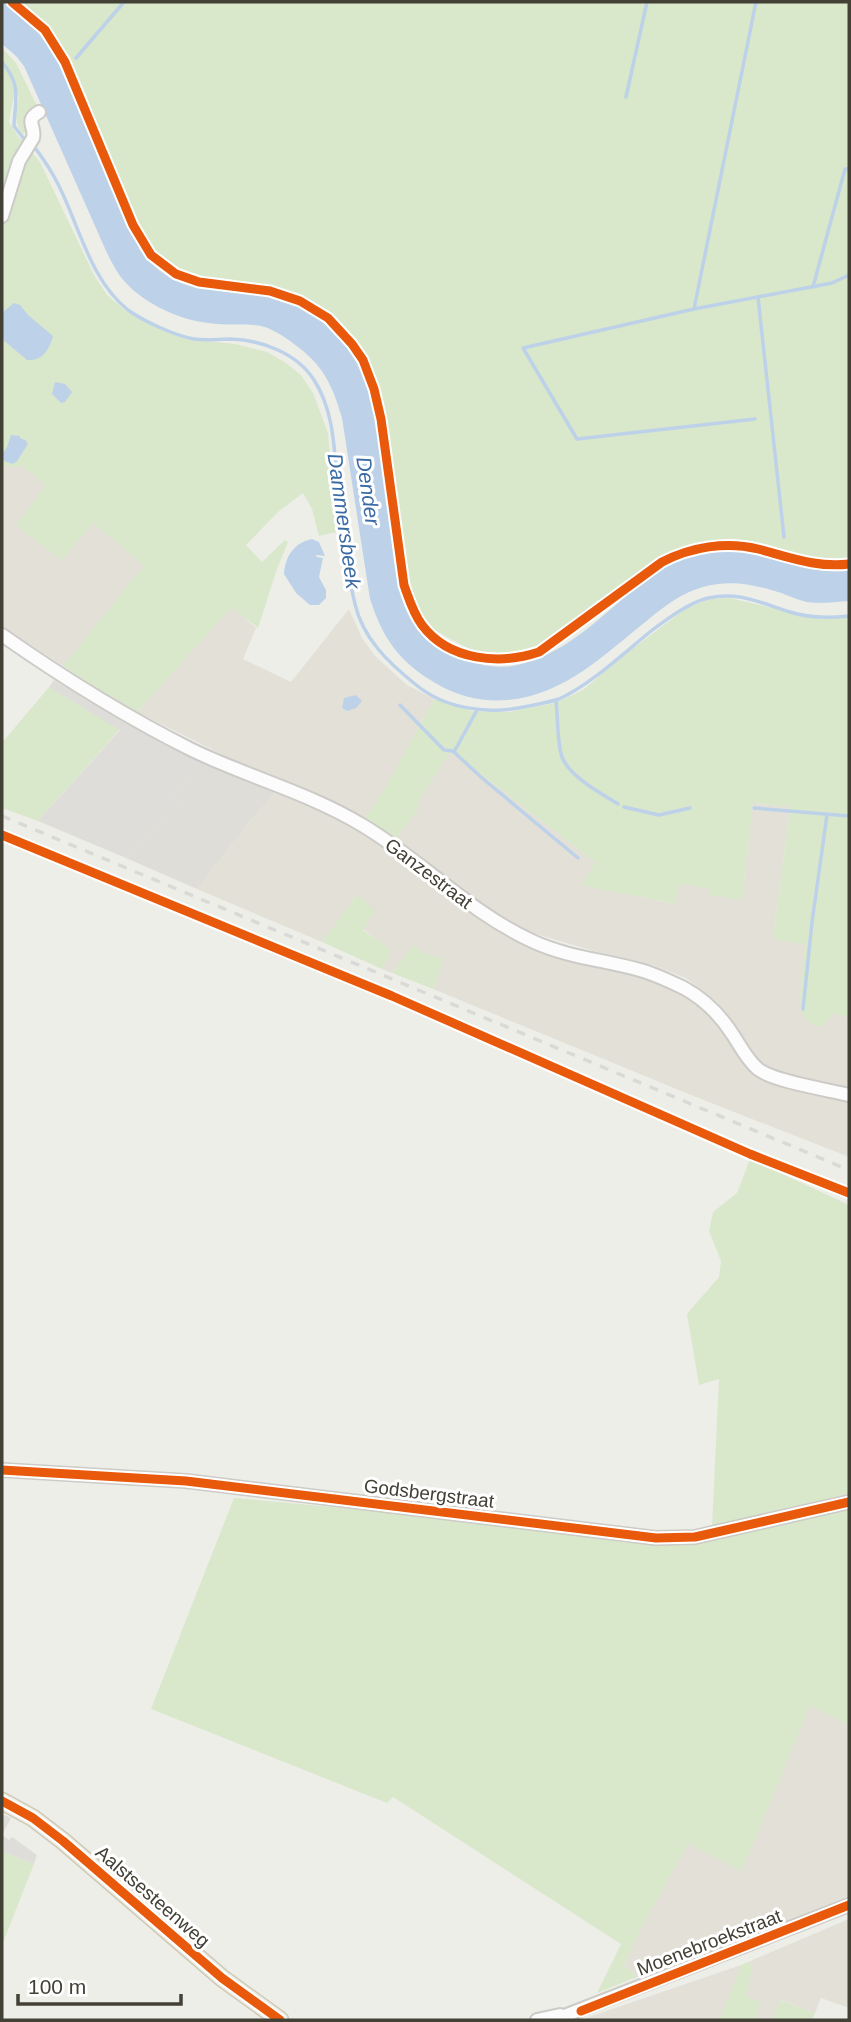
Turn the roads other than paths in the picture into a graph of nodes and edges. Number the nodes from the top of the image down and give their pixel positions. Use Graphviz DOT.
graph roads {
  1 [pos="39,111"];
  2 [pos="2,216"];
  3 [pos="2,635"];
  4 [pos="849,1095"];
  5 [pos="2,1470"];
  6 [pos="849,1502"];
  7 [pos="2,1801"];
  8 [pos="849,1905"];
  9 [pos="580,2011"];
  10 [pos="280,2020"];
  11 [pos="537,2020"];
  12 [pos="554,2020"];
  1 -- 2 [label="street"];
  3 -- 4 [label="street, Ganzestraat"];
  5 -- 6 [label="street, Godsbergstraat"];
  7 -- 10 [label="main road, Aalstsesteenweg"];
  8 -- 9 [label="street, Moenebroekstraat"];
  9 -- 11 [label="street, Moenebroekstraat"];
  9 -- 12 [label="street, Moenebroekstraat"];
}
